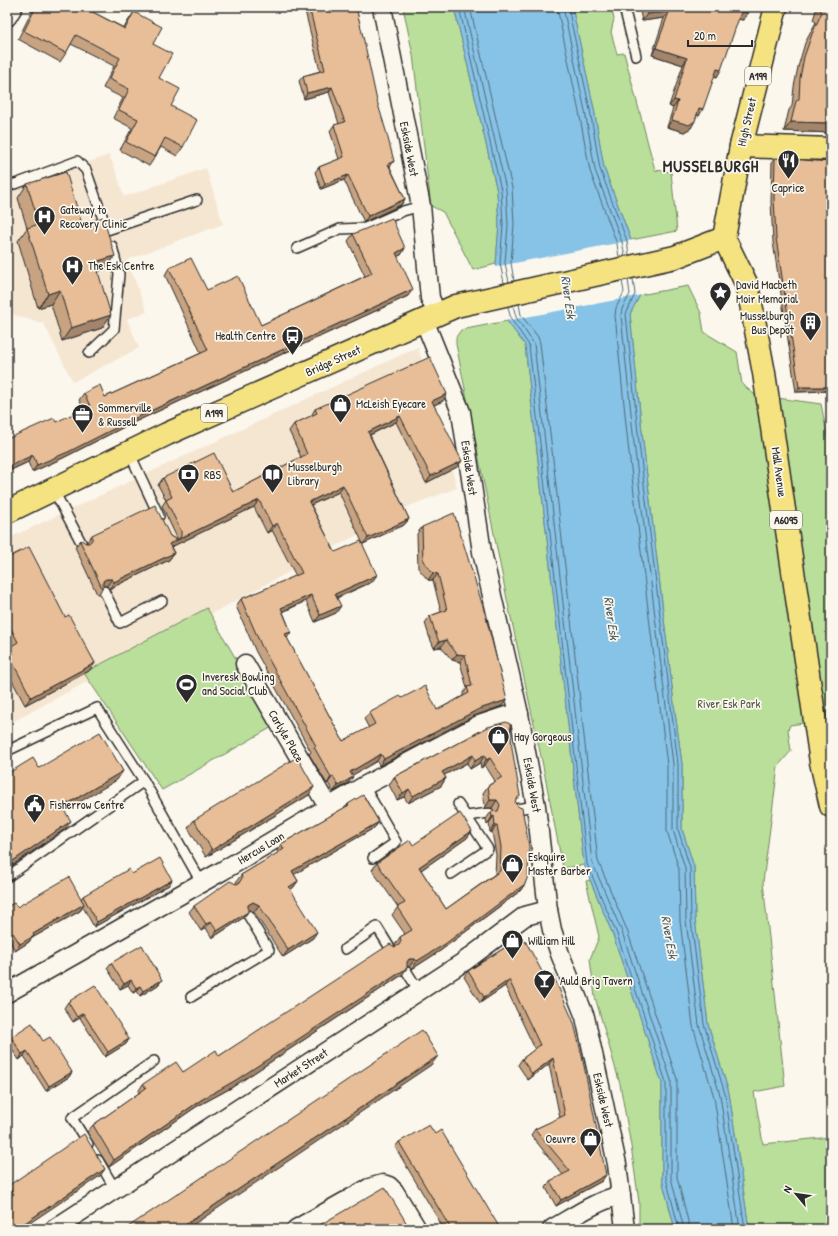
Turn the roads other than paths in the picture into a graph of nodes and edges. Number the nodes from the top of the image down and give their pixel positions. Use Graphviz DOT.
graph roads {
  1 [pos="13,7"];
  2 [pos="382,7"];
  3 [pos="624,7"];
  4 [pos="776,7"];
  5 [pos="7,17"];
  6 [pos="636,56"];
  7 [pos="741,146"];
  8 [pos="831,149"];
  9 [pos="7,186"];
  10 [pos="197,200"];
  11 [pos="421,206"];
  12 [pos="107,230"];
  13 [pos="724,238"];
  14 [pos="297,248"];
  15 [pos="439,313"];
  16 [pos="89,353"];
  17 [pos="129,452"];
  18 [pos="53,489"];
  19 [pos="7,512"];
  20 [pos="165,527"];
  21 [pos="82,544"];
  22 [pos="104,591"];
  23 [pos="162,601"];
  24 [pos="245,664"];
  25 [pos="519,714"];
  26 [pos="7,751"];
  27 [pos="144,782"];
  28 [pos="364,786"];
  29 [pos="458,804"];
  30 [pos="536,806"];
  31 [pos="831,806"];
  32 [pos="328,807"];
  33 [pos="516,809"];
  34 [pos="489,813"];
  35 [pos="466,816"];
  36 [pos="373,858"];
  37 [pos="451,874"];
  38 [pos="7,877"];
  39 [pos="201,882"];
  40 [pos="548,910"];
  41 [pos="248,915"];
  42 [pos="390,948"];
  43 [pos="345,949"];
  44 [pos="407,972"];
  45 [pos="419,991"];
  46 [pos="7,993"];
  47 [pos="191,997"];
  48 [pos="154,1061"];
  49 [pos="115,1188"];
  50 [pos="621,1195"];
  51 [pos="54,1229"];
  52 [pos="296,1229"];
  53 [pos="417,1229"];
  54 [pos="552,1229"];
  55 [pos="624,1229"];
  1 -- 5 [label="street"];
  2 -- 11 [label="street, Eskside West"];
  3 -- 6 [label="lane"];
  4 -- 7 [label="main road, High Street / A199"];
  7 -- 8 [label="main road"];
  7 -- 13 [label="main road, High Street / A199"];
  9 -- 12 [label="lane"];
  10 -- 12 [label="lane"];
  11 -- 14 [label="lane"];
  11 -- 15 [label="street, Eskside West"];
  12 -- 16 [label="lane"];
  13 -- 15 [label="main road, Bridge Street / A199"];
  13 -- 31 [label="main road, Mall Avenue / A6095"];
  15 -- 17 [label="main road, Bridge Street / A199"];
  15 -- 25 [label="street, Eskside West"];
  17 -- 18 [label="main road, Bridge Street / A199"];
  17 -- 20 [label="lane"];
  18 -- 19 [label="main road, Bridge Street / A199"];
  18 -- 21 [label="lane"];
  22 -- 23 [label="lane"];
  24 -- 32 [label="street, Carlyle Place"];
  25 -- 28 [label="street, Hercus Loan"];
  25 -- 30 [label="street, Eskside West"];
  26 -- 27 [label="lane"];
  27 -- 38 [label="lane"];
  27 -- 39 [label="lane"];
  28 -- 32 [label="street, Hercus Loan"];
  28 -- 36 [label="lane"];
  29 -- 35 [label="lane"];
  30 -- 33 [label="lane"];
  30 -- 40 [label="street, Eskside West"];
  32 -- 39 [label="street, Hercus Loan"];
  34 -- 35 [label="lane"];
  35 -- 37 [label="lane"];
  39 -- 46 [label="street, Hercus Loan"];
  40 -- 45 [label="street, Market Street"];
  40 -- 50 [label="street, Eskside West"];
  41 -- 47 [label="lane"];
  42 -- 43 [label="lane"];
  44 -- 45 [label="lane"];
  45 -- 49 [label="street, Market Street"];
  48 -- 49 [label="lane"];
  49 -- 51 [label="street, Market Street"];
  50 -- 54 [label="street"];
  50 -- 55 [label="street, Eskside West"];
  52 -- 53 [label="street"];
}
